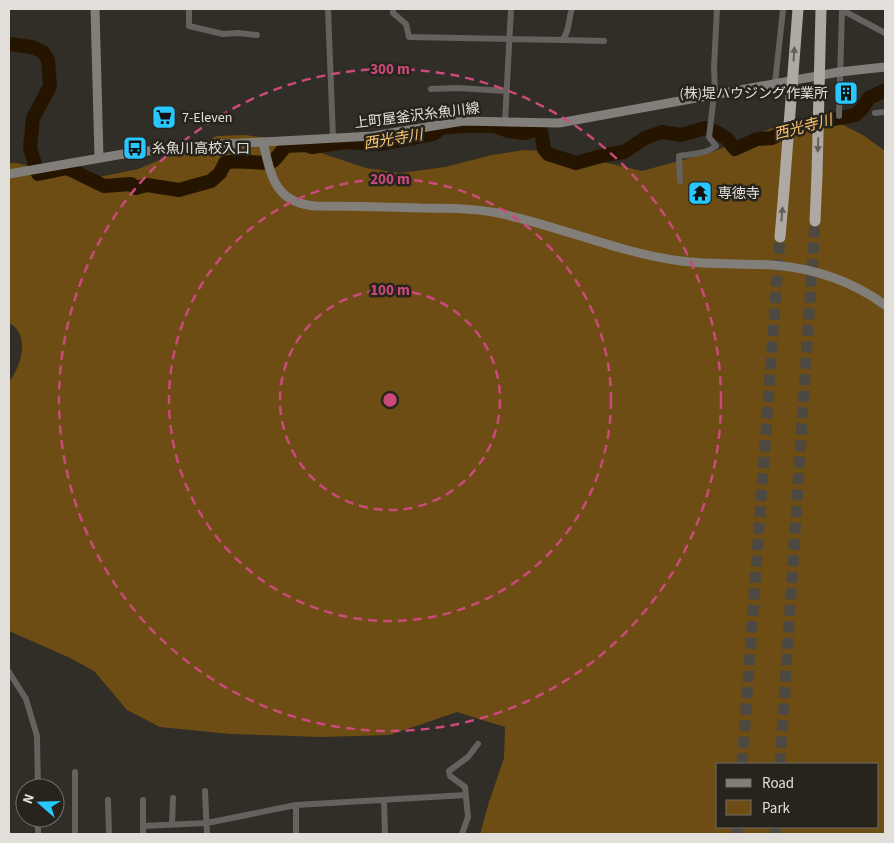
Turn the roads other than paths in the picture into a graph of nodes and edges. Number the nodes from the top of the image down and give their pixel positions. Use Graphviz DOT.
graph roads {
  1 [pos="95,9"];
  2 [pos="189,9"];
  3 [pos="328,9"];
  4 [pos="393,9"];
  5 [pos="511,9"];
  6 [pos="572,9"];
  7 [pos="717,9"];
  8 [pos="783,9"];
  9 [pos="798,9"];
  10 [pos="821,9"];
  11 [pos="842,9"];
  12 [pos="885,33"];
  13 [pos="257,35"];
  14 [pos="509,39"];
  15 [pos="562,40"];
  16 [pos="604,41"];
  17 [pos="885,67"];
  18 [pos="840,72"];
  19 [pos="775,84"];
  20 [pos="431,89"];
  21 [pos="506,91"];
  22 [pos="715,94"];
  23 [pos="885,112"];
  24 [pos="875,113"];
  25 [pos="839,116"];
  26 [pos="505,122"];
  27 [pos="333,138"];
  28 [pos="263,142"];
  29 [pos="99,157"];
  30 [pos="9,174"];
  31 [pos="680,181"];
  32 [pos="815,221"];
  33 [pos="780,237"];
  34 [pos="885,304"];
  35 [pos="9,672"];
  36 [pos="11,680"];
  37 [pos="478,744"];
  38 [pos="75,772"];
  39 [pos="38,778"];
  40 [pos="205,791"];
  41 [pos="466,795"];
  42 [pos="173,798"];
  43 [pos="108,800"];
  44 [pos="143,800"];
  45 [pos="384,800"];
  46 [pos="296,805"];
  47 [pos="207,823"];
  48 [pos="172,824"];
  49 [pos="143,826"];
  50 [pos="75,834"];
  51 [pos="109,834"];
  52 [pos="144,834"];
  53 [pos="207,834"];
  54 [pos="296,834"];
  55 [pos="385,834"];
  56 [pos="462,834"];
  1 -- 29 [label="main road"];
  2 -- 13 [label="street"];
  3 -- 27 [label="street"];
  4 -- 14 [label="street"];
  5 -- 14 [label="street"];
  6 -- 15 [label="street"];
  7 -- 22 [label="street"];
  8 -- 9 [label="street"];
  8 -- 19 [label="street"];
  33 -- 9 [label="highway, one-way, bridge"];
  10 -- 32 [label="highway, one-way, bridge"];
  11 -- 12 [label="street"];
  11 -- 18 [label="street"];
  14 -- 15 [label="street"];
  14 -- 21 [label="street"];
  15 -- 16 [label="street"];
  17 -- 18 [label="main road, 上町屋釜沢糸魚川線"];
  18 -- 19 [label="main road, 上町屋釜沢糸魚川線"];
  18 -- 25 [label="street"];
  19 -- 22 [label="main road, 上町屋釜沢糸魚川線"];
  20 -- 21 [label="street"];
  21 -- 26 [label="street"];
  22 -- 26 [label="main road, 上町屋釜沢糸魚川線"];
  22 -- 31 [label="street"];
  23 -- 24 [label="street"];
  26 -- 27 [label="main road, 上町屋釜沢糸魚川線"];
  27 -- 28 [label="main road, 上町屋釜沢糸魚川線"];
  28 -- 29 [label="main road, 上町屋釜沢糸魚川線"];
  28 -- 34 [label="main road"];
  29 -- 30 [label="main road, 上町屋釜沢糸魚川線"];
  35 -- 36 [label="street"];
  36 -- 39 [label="street"];
  37 -- 41 [label="street"];
  38 -- 50 [label="street"];
  40 -- 47 [label="street"];
  41 -- 45 [label="street"];
  41 -- 56 [label="street"];
  42 -- 48 [label="street"];
  43 -- 51 [label="street"];
  44 -- 49 [label="street"];
  45 -- 46 [label="street"];
  45 -- 55 [label="street"];
  46 -- 47 [label="street"];
  46 -- 54 [label="street"];
  47 -- 48 [label="street"];
  47 -- 53 [label="street"];
  48 -- 49 [label="street"];
  49 -- 52 [label="street"];
}
